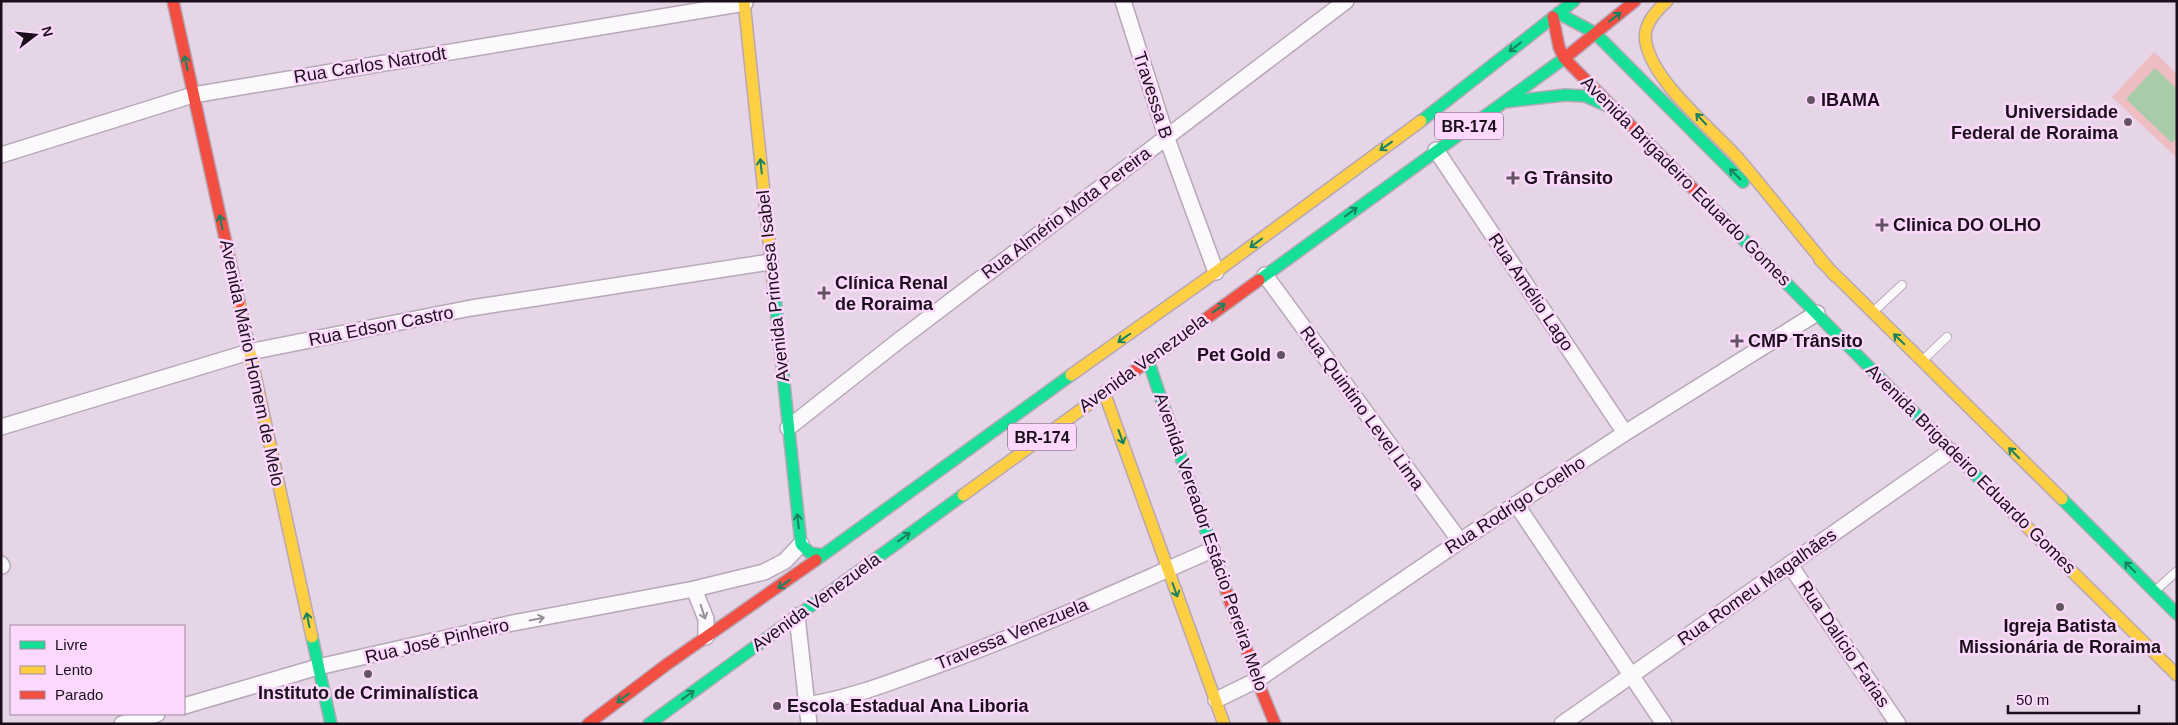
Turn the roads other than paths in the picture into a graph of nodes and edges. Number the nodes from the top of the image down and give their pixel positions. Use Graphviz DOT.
graph roads {
  1 [pos="172,1"];
  2 [pos="1123,1"];
  3 [pos="1574,1"];
  4 [pos="1636,1"];
  5 [pos="1667,1"];
  6 [pos="744,2"];
  7 [pos="1345,2"];
  8 [pos="1556,15"];
  9 [pos="1595,32"];
  10 [pos="1564,58"];
  11 [pos="193,95"];
  12 [pos="1502,102"];
  13 [pos="1617,110"];
  14 [pos="1166,136"];
  15 [pos="1436,150"];
  16 [pos="1,155"];
  17 [pos="770,262"];
  18 [pos="1216,272"];
  19 [pos="1265,275"];
  20 [pos="1835,276"];
  21 [pos="1902,285"];
  22 [pos="1872,312"];
  23 [pos="1817,313"];
  24 [pos="1948,337"];
  25 [pos="249,352"];
  26 [pos="1148,360"];
  27 [pos="1922,361"];
  28 [pos="1104,392"];
  29 [pos="1,427"];
  30 [pos="788,428"];
  31 [pos="1626,433"];
  32 [pos="1951,450"];
  33 [pos="917,485"];
  34 [pos="1516,504"];
  35 [pos="928,520"];
  36 [pos="1460,541"];
  37 [pos="800,544"];
  38 [pos="1212,550"];
  39 [pos="823,555"];
  40 [pos="1790,565"];
  41 [pos="1168,569"];
  42 [pos="2176,572"];
  43 [pos="694,590"];
  44 [pos="2155,592"];
  45 [pos="2177,614"];
  46 [pos="797,616"];
  47 [pos="706,637"];
  48 [pos="318,667"];
  49 [pos="1631,675"];
  50 [pos="2177,675"];
  51 [pos="1258,680"];
  52 [pos="1216,700"];
  53 [pos="807,705"];
  54 [pos="185,706"];
  55 [pos="601,714"];
  56 [pos="154,715"];
  57 [pos="122,724"];
  58 [pos="331,724"];
  59 [pos="588,724"];
  60 [pos="593,724"];
  61 [pos="649,724"];
  62 [pos="810,724"];
  63 [pos="1224,724"];
  64 [pos="1274,724"];
  65 [pos="1562,724"];
  66 [pos="1664,724"];
  67 [pos="1898,724"];
  11 -- 1 [label="main road, Avenida Mário Homem de Melo, one-way"];
  2 -- 14 [label="street, Travessa B"];
  3 -- 8 [label="main road, Avenida Venezuela / BR-174"];
  9 -- 4 [label="main road, Avenida Venezuela / BR-174, one-way"];
  20 -- 5 [label="main road, one-way"];
  6 -- 11 [label="street, Rua Carlos Natrodt"];
  17 -- 6 [label="main road, Avenida Princesa Isabel, one-way"];
  7 -- 14 [label="street, Rua Almério Mota Pereira"];
  8 -- 9 [label="main road"];
  8 -- 10 [label="main road, Avenida Brigadeiro Eduardo Gomes"];
  8 -- 18 [label="main road, Avenida Venezuela / BR-174, one-way"];
  9 -- 10 [label="main road, Avenida Venezuela / BR-174"];
  20 -- 9 [label="main road, one-way"];
  10 -- 12 [label="main road, Avenida Venezuela / BR-174"];
  10 -- 13 [label="main road, Avenida Brigadeiro Eduardo Gomes"];
  11 -- 16 [label="street, Rua Carlos Natrodt"];
  25 -- 11 [label="main road, Avenida Mário Homem de Melo, one-way"];
  12 -- 13 [label="main road"];
  12 -- 15 [label="main road, Avenida Venezuela / BR-174"];
  13 -- 23 [label="main road, Avenida Brigadeiro Eduardo Gomes"];
  14 -- 18 [label="street, Travessa B"];
  14 -- 30 [label="street, Rua Almério Mota Pereira"];
  19 -- 15 [label="main road, Avenida Venezuela / BR-174, one-way"];
  15 -- 31 [label="street, Rua Amélio Lago"];
  17 -- 25 [label="street, Rua Edson Castro"];
  17 -- 30 [label="main road, Avenida Princesa Isabel"];
  18 -- 33 [label="main road, Avenida Venezuela / BR-174, one-way"];
  26 -- 19 [label="main road, Avenida Venezuela / BR-174, one-way"];
  19 -- 36 [label="street, Rua Quintino Level Lima"];
  20 -- 22 [label="main road"];
  21 -- 22 [label="lane"];
  27 -- 22 [label="main road, one-way"];
  23 -- 31 [label="street, Rua Rodrigo Coelho"];
  23 -- 32 [label="main road, Avenida Brigadeiro Eduardo Gomes"];
  24 -- 27 [label="lane"];
  25 -- 29 [label="street, Rua Edson Castro"];
  48 -- 25 [label="main road, Avenida Mário Homem de Melo, one-way"];
  26 -- 28 [label="main road, Avenida Venezuela / BR-174"];
  26 -- 38 [label="main road, Avenida Vereador Estácio Pereira Melo"];
  44 -- 27 [label="main road, one-way"];
  28 -- 35 [label="main road, Avenida Venezuela / BR-174"];
  28 -- 41 [label="main road, one-way"];
  37 -- 30 [label="main road, Avenida Princesa Isabel, one-way"];
  31 -- 34 [label="street, Rua Rodrigo Coelho"];
  32 -- 40 [label="street, Rua Romeu Magalhães"];
  32 -- 50 [label="main road, Avenida Brigadeiro Eduardo Gomes"];
  33 -- 35 [label="main road"];
  33 -- 39 [label="main road, Avenida Venezuela / BR-174"];
  34 -- 36 [label="street, Rua Rodrigo Coelho"];
  34 -- 49 [label="street"];
  46 -- 35 [label="main road, Avenida Venezuela / BR-174, one-way"];
  36 -- 51 [label="street, Rua Rodrigo Coelho"];
  37 -- 39 [label="main road"];
  37 -- 43 [label="street, Rua José Pinheiro"];
  38 -- 41 [label="street, Travessa Venezuela"];
  38 -- 51 [label="main road, Avenida Vereador Estácio Pereira Melo"];
  39 -- 47 [label="main road, Avenida Venezuela / BR-174, one-way"];
  40 -- 49 [label="street, Rua Romeu Magalhães"];
  40 -- 67 [label="street, Rua Dalício Farias"];
  41 -- 52 [label="main road, one-way"];
  41 -- 53 [label="street, Travessa Venezuela"];
  42 -- 44 [label="lane"];
  43 -- 47 [label="street, one-way"];
  48 -- 43 [label="street, Rua José Pinheiro, one-way"];
  44 -- 45 [label="main road"];
  46 -- 53 [label="street"];
  61 -- 46 [label="main road, Avenida Venezuela / BR-174, one-way"];
  47 -- 55 [label="main road, Avenida Venezuela / BR-174, one-way"];
  48 -- 54 [label="street, Rua José Pinheiro"];
  48 -- 58 [label="main road, Avenida Mário Homem de Melo"];
  49 -- 65 [label="street, Rua Romeu Magalhães"];
  49 -- 66 [label="street"];
  51 -- 52 [label="street, Rua Rodrigo Coelho"];
  51 -- 64 [label="main road, Avenida Vereador Estácio Pereira Melo"];
  52 -- 63 [label="main road"];
  53 -- 62 [label="street"];
  55 -- 59 [label="main road, Avenida Venezuela / BR-174"];
  55 -- 60 [label="main road"];
  56 -- 57 [label="street"];
}
